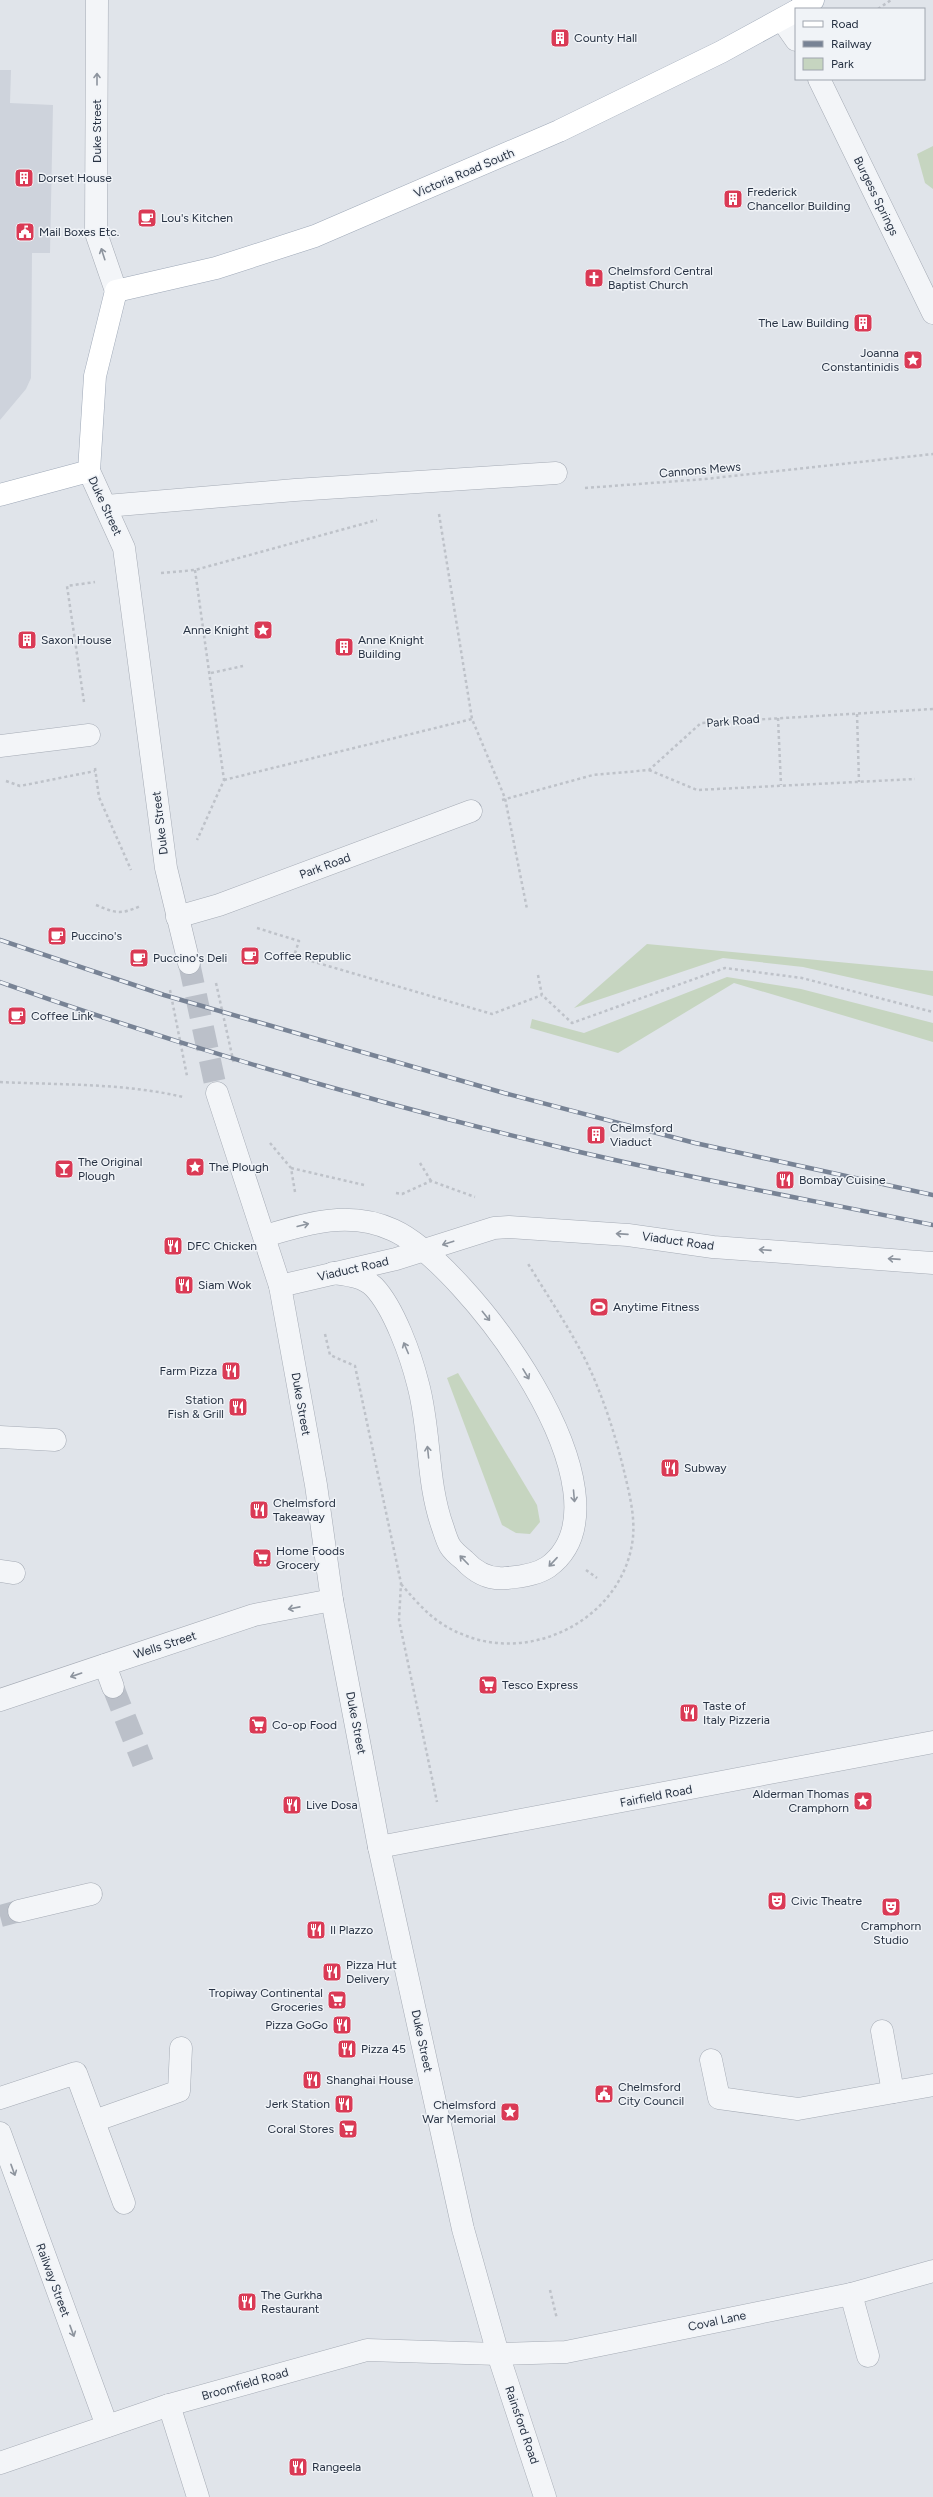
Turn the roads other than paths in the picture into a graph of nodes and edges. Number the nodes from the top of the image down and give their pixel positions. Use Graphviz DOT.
graph roads {
  1 [pos="97,0"];
  2 [pos="795,10"];
  3 [pos="819,80"];
  4 [pos="116,291"];
  5 [pos="933,313"];
  6 [pos="89,471"];
  7 [pos="556,473"];
  8 [pos="0,495"];
  9 [pos="106,506"];
  10 [pos="89,735"];
  11 [pos="0,746"];
  12 [pos="471,811"];
  13 [pos="177,917"];
  14 [pos="189,963"];
  15 [pos="219,1100"];
  16 [pos="265,1236"];
  17 [pos="426,1250"];
  18 [pos="933,1263"];
  19 [pos="333,1273"];
  20 [pos="280,1286"];
  21 [pos="0,1436"];
  22 [pos="55,1440"];
  23 [pos="332,1600"];
  24 [pos="105,1665"];
  25 [pos="113,1686"];
  26 [pos="0,1700"];
  27 [pos="933,1742"];
  28 [pos="379,1847"];
  29 [pos="91,1894"];
  30 [pos="19,1911"];
  31 [pos="882,2031"];
  32 [pos="182,2048"];
  33 [pos="711,2060"];
  34 [pos="933,2085"];
  35 [pos="893,2092"];
  36 [pos="0,2098"];
  37 [pos="94,2121"];
  38 [pos="0,2133"];
  39 [pos="124,2203"];
  40 [pos="933,2271"];
  41 [pos="851,2294"];
  42 [pos="498,2354"];
  43 [pos="868,2356"];
  44 [pos="169,2405"];
  45 [pos="107,2426"];
  46 [pos="0,2463"];
  47 [pos="198,2497"];
  48 [pos="544,2497"];
  4 -- 1 [label="street, Duke Street, one-way"];
  2 -- 4 [label="main road, Victoria Road South"];
  3 -- 5 [label="street, Burgess Springs"];
  4 -- 6 [label="main road, Duke Street"];
  6 -- 8 [label="main road"];
  6 -- 9 [label="street, Duke Street"];
  7 -- 9 [label="street"];
  9 -- 13 [label="street, Duke Street"];
  10 -- 11 [label="street"];
  12 -- 13 [label="street, Park Road"];
  13 -- 14 [label="street, Duke Street"];
  15 -- 16 [label="street, Duke Street"];
  16 -- 17 [label="street, one-way"];
  16 -- 20 [label="street, Duke Street"];
  18 -- 17 [label="street, Viaduct Road, one-way"];
  17 -- 19 [label="street, Viaduct Road"];
  17 -- 19 [label="street, one-way"];
  19 -- 20 [label="street, Viaduct Road"];
  20 -- 23 [label="street, Duke Street"];
  21 -- 22 [label="street"];
  23 -- 24 [label="street, Wells Street, one-way"];
  23 -- 28 [label="street, Duke Street"];
  24 -- 25 [label="street"];
  24 -- 26 [label="street, Wells Street, one-way"];
  27 -- 28 [label="street, Fairfield Road"];
  28 -- 42 [label="street, Duke Street"];
  29 -- 30 [label="street"];
  31 -- 35 [label="street"];
  32 -- 37 [label="street"];
  33 -- 35 [label="street"];
  34 -- 35 [label="street"];
  36 -- 37 [label="street"];
  37 -- 39 [label="street"];
  38 -- 45 [label="street, Railway Street, one-way"];
  40 -- 41 [label="street, Coval Lane"];
  41 -- 42 [label="street, Coval Lane"];
  41 -- 43 [label="street"];
  42 -- 44 [label="street, Broomfield Road"];
  42 -- 48 [label="street, Rainsford Road"];
  44 -- 45 [label="street, Broomfield Road"];
  44 -- 47 [label="street"];
  45 -- 46 [label="street, Broomfield Road"];
}
